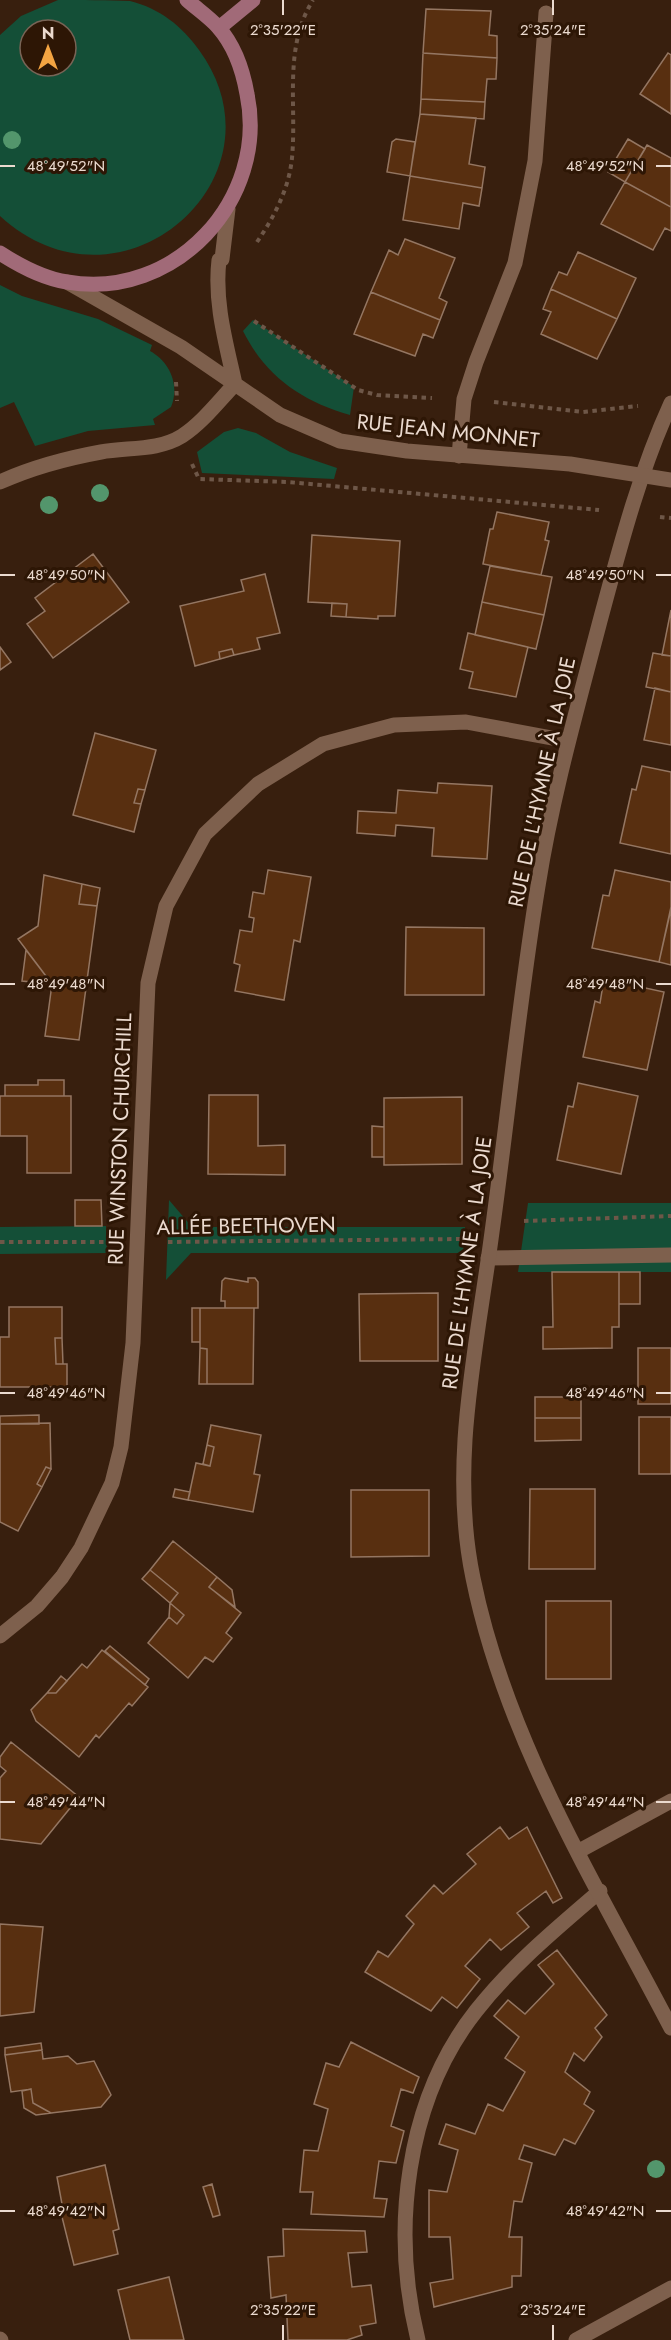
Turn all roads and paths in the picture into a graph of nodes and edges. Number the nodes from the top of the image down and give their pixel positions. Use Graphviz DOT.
graph roads {
  1 [pos="187,0"];
  2 [pos="253,0"];
  3 [pos="313,0"];
  4 [pos="546,13"];
  5 [pos="219,28"];
  6 [pos="228,209"];
  7 [pos="252,250"];
  8 [pos="0,253"];
  9 [pos="67,282"];
  10 [pos="249,315"];
  11 [pos="235,384"];
  12 [pos="464,399"];
  13 [pos="669,409"];
  14 [pos="459,456"];
  15 [pos="643,475"];
  16 [pos="199,479"];
  17 [pos="671,480"];
  18 [pos="0,482"];
  19 [pos="630,513"];
  20 [pos="671,518"];
  21 [pos="568,741"];
  22 [pos="671,1216"];
  23 [pos="493,1231"];
  24 [pos="0,1242"];
  25 [pos="138,1242"];
  26 [pos="671,1256"];
  27 [pos="488,1257"];
  28 [pos="0,1636"];
  29 [pos="671,1801"];
  30 [pos="579,1851"];
  31 [pos="600,1891"];
  32 [pos="671,2028"];
  33 [pos="671,2288"];
  34 [pos="418,2340"];
  35 [pos="576,2340"];
  1 -- 5 [label="main road"];
  2 -- 5 [label="main road"];
  3 -- 7 [label="path"];
  4 -- 12 [label="street"];
  5 -- 6 [label="main road"];
  6 -- 9 [label="main road"];
  6 -- 11 [label="street"];
  8 -- 9 [label="main road"];
  9 -- 11 [label="street, RUE JEAN MONNET"];
  10 -- 12 [label="path"];
  11 -- 14 [label="street, RUE JEAN MONNET"];
  11 -- 18 [label="street"];
  12 -- 13 [label="path"];
  12 -- 14 [label="street"];
  13 -- 15 [label="street, RUE DE L'HYMNE À LA JOIE"];
  14 -- 15 [label="street, RUE JEAN MONNET"];
  15 -- 17 [label="street, RUE JEAN MONNET"];
  15 -- 19 [label="street, RUE DE L'HYMNE À LA JOIE"];
  16 -- 19 [label="path"];
  19 -- 20 [label="path"];
  19 -- 21 [label="street, RUE DE L'HYMNE À LA JOIE"];
  21 -- 23 [label="street, RUE DE L'HYMNE À LA JOIE"];
  21 -- 25 [label="street, RUE WINSTON CHURCHILL"];
  22 -- 23 [label="path, ALLÉE BEETHOVEN"];
  23 -- 25 [label="path, ALLÉE BEETHOVEN"];
  23 -- 27 [label="street, RUE DE L'HYMNE À LA JOIE"];
  24 -- 25 [label="path, ALLÉE BEETHOVEN"];
  25 -- 28 [label="street, RUE WINSTON CHURCHILL"];
  26 -- 27 [label="street"];
  27 -- 30 [label="street, RUE DE L'HYMNE À LA JOIE"];
  29 -- 30 [label="street"];
  30 -- 31 [label="street, RUE DE L'HYMNE À LA JOIE"];
  31 -- 32 [label="street, RUE DE L'HYMNE À LA JOIE"];
  31 -- 34 [label="street"];
  33 -- 35 [label="street"];
}
